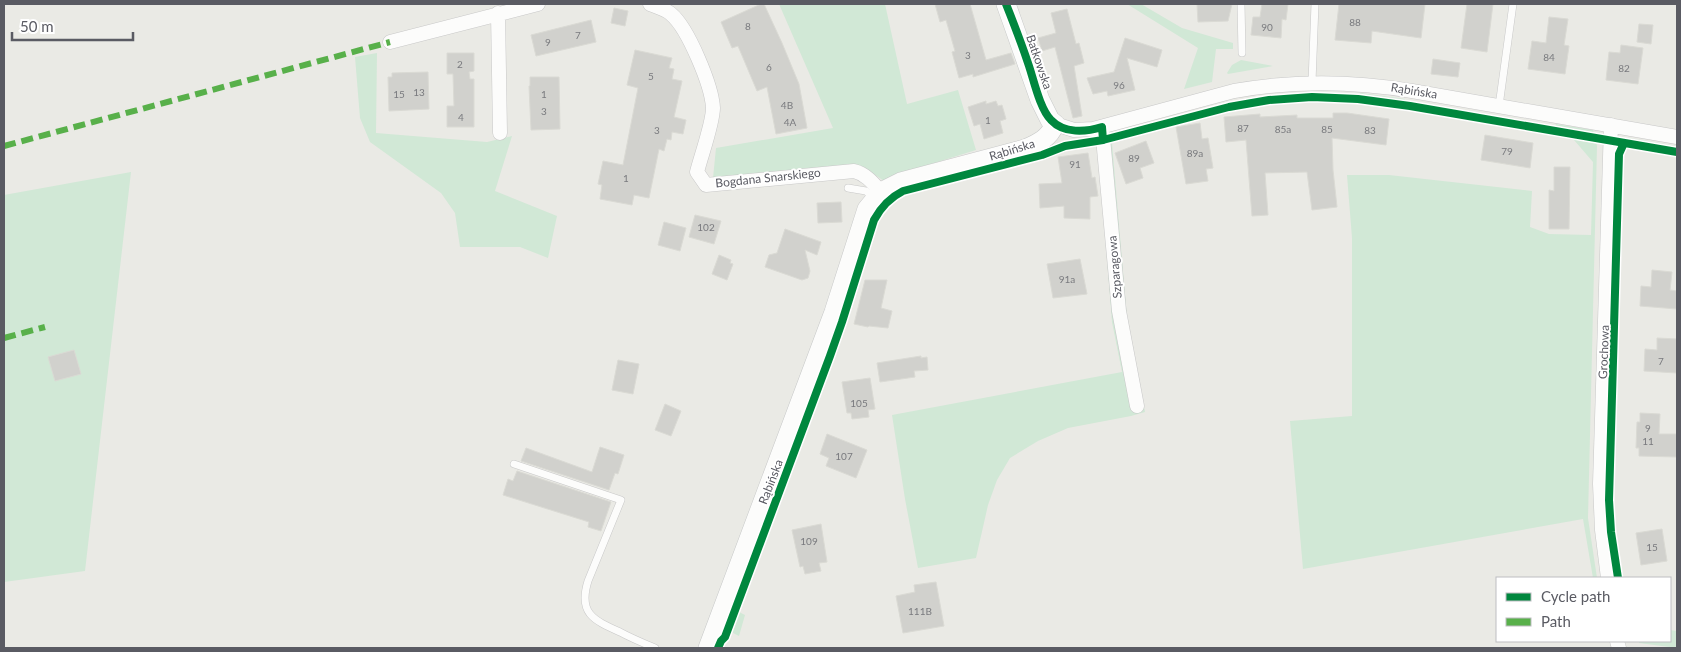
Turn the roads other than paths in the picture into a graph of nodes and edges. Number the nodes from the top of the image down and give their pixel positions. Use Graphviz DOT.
graph roads {
  1 [pos="538,4"];
  2 [pos="650,4"];
  3 [pos="1006,4"];
  4 [pos="1241,4"];
  5 [pos="1316,4"];
  6 [pos="1513,4"];
  7 [pos="498,13"];
  8 [pos="390,42"];
  9 [pos="1242,53"];
  10 [pos="1312,82"];
  11 [pos="1499,106"];
  12 [pos="1055,124"];
  13 [pos="1611,125"];
  14 [pos="1102,127"];
  15 [pos="500,133"];
  16 [pos="1677,137"];
  17 [pos="848,188"];
  18 [pos="878,195"];
  19 [pos="1137,406"];
  20 [pos="514,464"];
  21 [pos="1608,577"];
  22 [pos="655,648"];
  23 [pos="708,648"];
  1 -- 7 [label="street"];
  2 -- 18 [label="street, Bogdana Snarskiego"];
  3 -- 12 [label="street, Batkowska"];
  4 -- 9 [label="lane"];
  5 -- 10 [label="lane"];
  6 -- 11 [label="lane"];
  7 -- 8 [label="street"];
  7 -- 15 [label="street"];
  10 -- 11 [label="street, Rąbińska"];
  10 -- 14 [label="street, Rąbińska"];
  11 -- 13 [label="street, Rąbińska"];
  12 -- 14 [label="street, Rąbińska"];
  12 -- 18 [label="street, Rąbińska"];
  13 -- 16 [label="street, Rąbińska"];
  13 -- 21 [label="street, Grochowa"];
  14 -- 19 [label="street, Szparagowa"];
  17 -- 18 [label="lane"];
  18 -- 23 [label="street, Rąbińska"];
  20 -- 22 [label="lane"];
}
